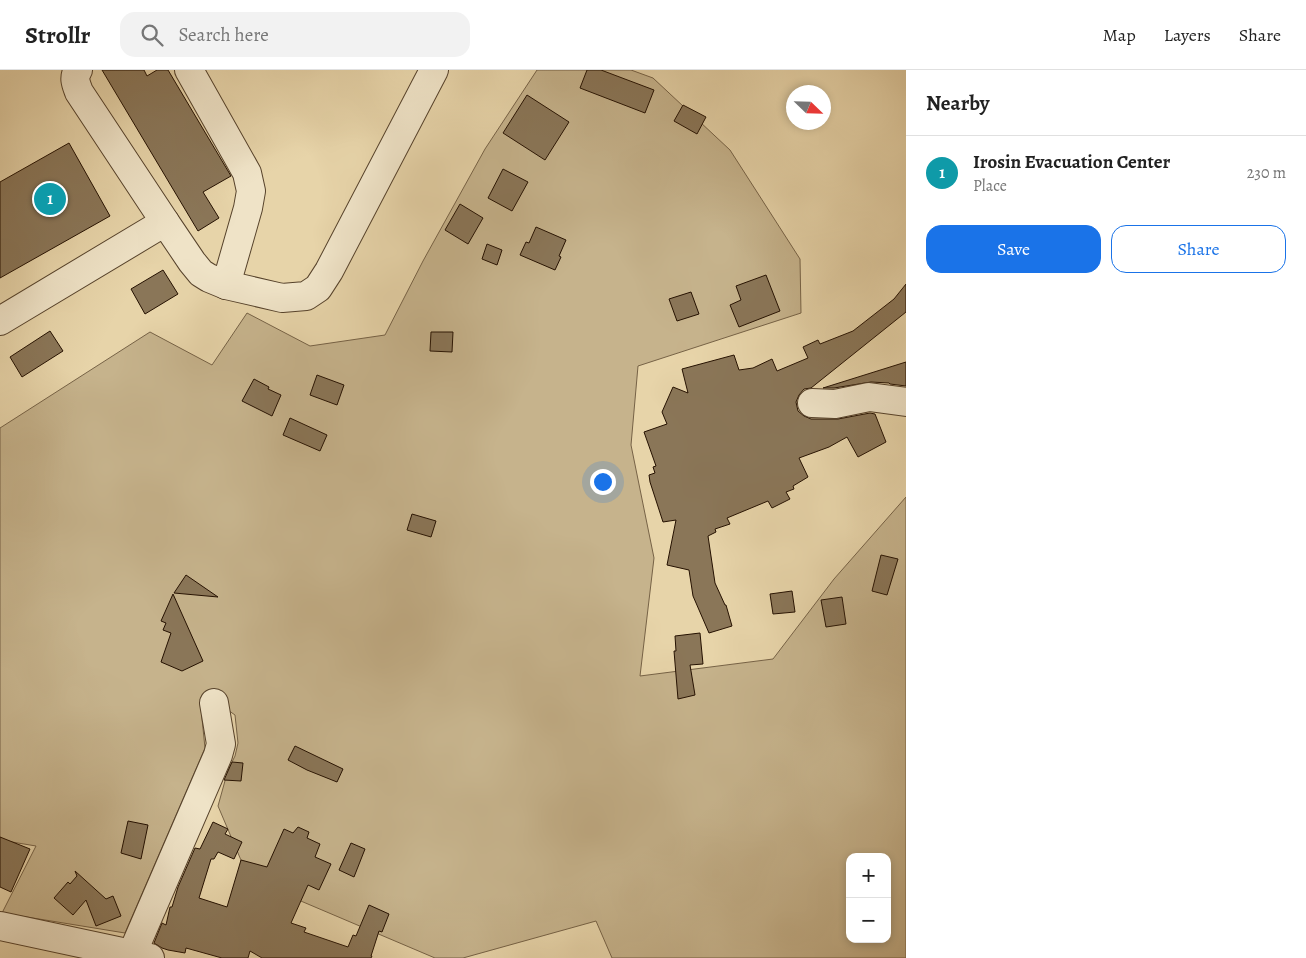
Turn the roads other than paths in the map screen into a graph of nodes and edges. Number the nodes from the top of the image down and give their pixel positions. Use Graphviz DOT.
graph roads {
  1 [pos="78,70"];
  2 [pos="188,70"];
  3 [pos="434,70"];
  4 [pos="165,222"];
  5 [pos="226,285"];
  6 [pos="0,321"];
  7 [pos="906,402"];
  8 [pos="812,403"];
  9 [pos="214,703"];
  10 [pos="0,926"];
  11 [pos="142,956"];
  1 -- 4 [label="street"];
  2 -- 5 [label="street"];
  3 -- 5 [label="street"];
  4 -- 5 [label="street"];
  4 -- 6 [label="street"];
  7 -- 8 [label="street"];
  9 -- 11 [label="street"];
  10 -- 11 [label="street"];
}
